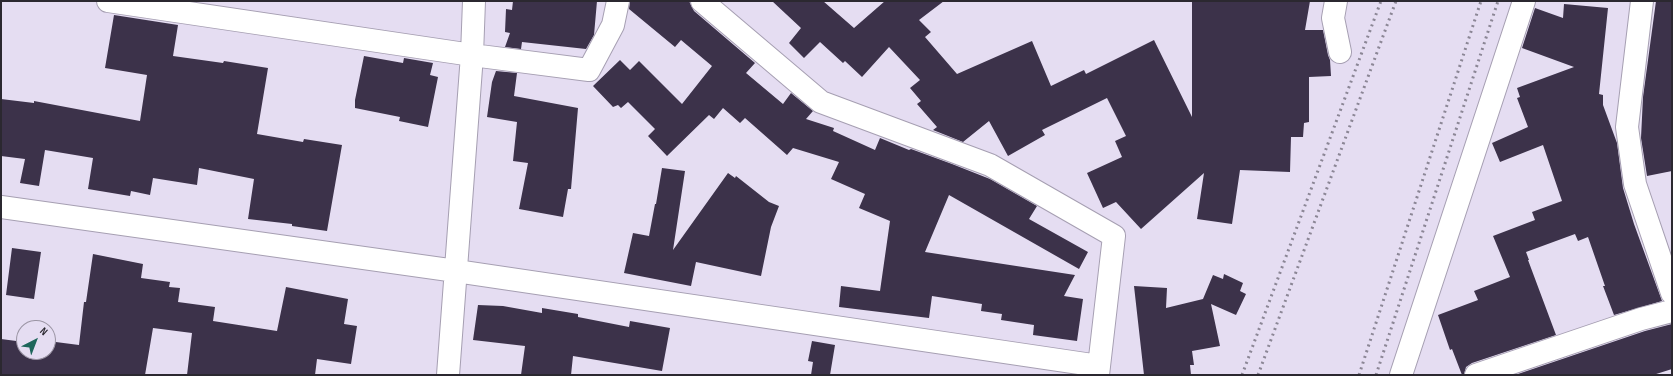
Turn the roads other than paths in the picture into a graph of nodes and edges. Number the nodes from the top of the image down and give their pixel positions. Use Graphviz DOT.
graph roads {
  1 [pos="108,1"];
  2 [pos="474,1"];
  3 [pos="618,1"];
  4 [pos="702,1"];
  5 [pos="1336,1"];
  6 [pos="1524,1"];
  7 [pos="1642,1"];
  8 [pos="187,7"];
  9 [pos="1340,52"];
  10 [pos="472,55"];
  11 [pos="1,207"];
  12 [pos="456,271"];
  13 [pos="1672,293"];
  14 [pos="1672,311"];
  15 [pos="1098,370"];
  16 [pos="448,375"];
  17 [pos="1401,375"];
  18 [pos="1476,375"];
  1 -- 8 [label="street"];
  2 -- 10 [label="street"];
  3 -- 10 [label="street"];
  4 -- 15 [label="street"];
  5 -- 9 [label="street"];
  6 -- 17 [label="street"];
  7 -- 13 [label="street"];
  8 -- 10 [label="street"];
  10 -- 12 [label="street"];
  11 -- 12 [label="street"];
  12 -- 15 [label="street"];
  12 -- 16 [label="street"];
  14 -- 18 [label="street"];
}
